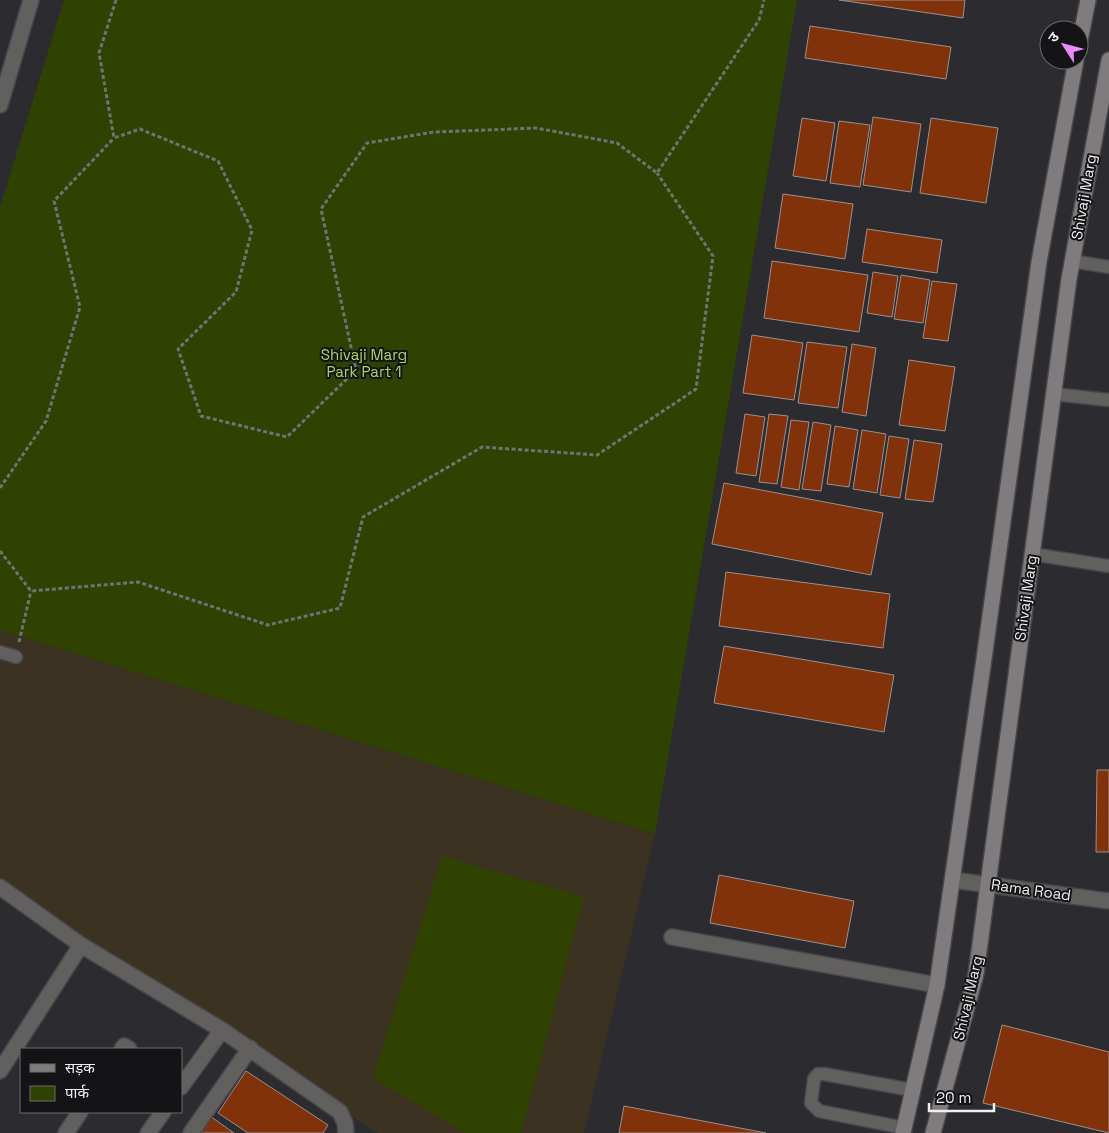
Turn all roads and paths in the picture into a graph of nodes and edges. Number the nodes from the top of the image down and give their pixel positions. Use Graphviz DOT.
graph roads {
  1 [pos="31,0"];
  2 [pos="116,0"];
  3 [pos="764,0"];
  4 [pos="1088,0"];
  5 [pos="1084,20"];
  6 [pos="1109,60"];
  7 [pos="1074,70"];
  8 [pos="0,105"];
  9 [pos="114,138"];
  10 [pos="657,173"];
  11 [pos="1072,261"];
  12 [pos="1109,267"];
  13 [pos="1054,394"];
  14 [pos="1109,400"];
  15 [pos="0,488"];
  16 [pos="0,551"];
  17 [pos="1032,554"];
  18 [pos="1109,566"];
  19 [pos="31,591"];
  20 [pos="0,652"];
  21 [pos="16,657"];
  22 [pos="953,880"];
  23 [pos="988,884"];
  24 [pos="1,889"];
  25 [pos="1109,901"];
  26 [pos="672,937"];
  27 [pos="81,945"];
  28 [pos="937,985"];
  29 [pos="222,1030"];
  30 [pos="250,1048"];
  31 [pos="2,1064"];
  32 [pos="182,1085"];
  33 [pos="912,1090"];
  34 [pos="80,1113"];
  35 [pos="162,1113"];
  36 [pos="73,1130"];
  37 [pos="903,1130"];
  38 [pos="148,1133"];
  39 [pos="191,1133"];
  40 [pos="346,1133"];
  41 [pos="933,1133"];
  1 -- 8 [label="street"];
  2 -- 9 [label="path"];
  3 -- 10 [label="path"];
  4 -- 5 [label="main road"];
  6 -- 11 [label="main road, Shivaji Marg"];
  7 -- 22 [label="main road"];
  9 -- 10 [label="path"];
  9 -- 15 [label="path"];
  10 -- 19 [label="path"];
  11 -- 12 [label="lane"];
  11 -- 13 [label="main road, Shivaji Marg"];
  13 -- 14 [label="lane"];
  13 -- 17 [label="main road, Shivaji Marg"];
  16 -- 19 [label="path"];
  17 -- 18 [label="lane"];
  17 -- 23 [label="main road, Shivaji Marg"];
  19 -- 21 [label="path"];
  20 -- 21 [label="lane"];
  22 -- 23 [label="street, Rama Road"];
  22 -- 28 [label="main road"];
  23 -- 25 [label="street, Rama Road"];
  23 -- 41 [label="main road, Shivaji Marg"];
  24 -- 27 [label="street"];
  26 -- 28 [label="street"];
  27 -- 29 [label="street"];
  27 -- 31 [label="street"];
  28 -- 33 [label="main road"];
  29 -- 30 [label="street"];
  29 -- 32 [label="street"];
  30 -- 39 [label="street"];
  30 -- 40 [label="street"];
  33 -- 37 [label="main road"];
  33 -- 37 [label="lane"];
  34 -- 36 [label="street"];
  35 -- 38 [label="street"];
}
